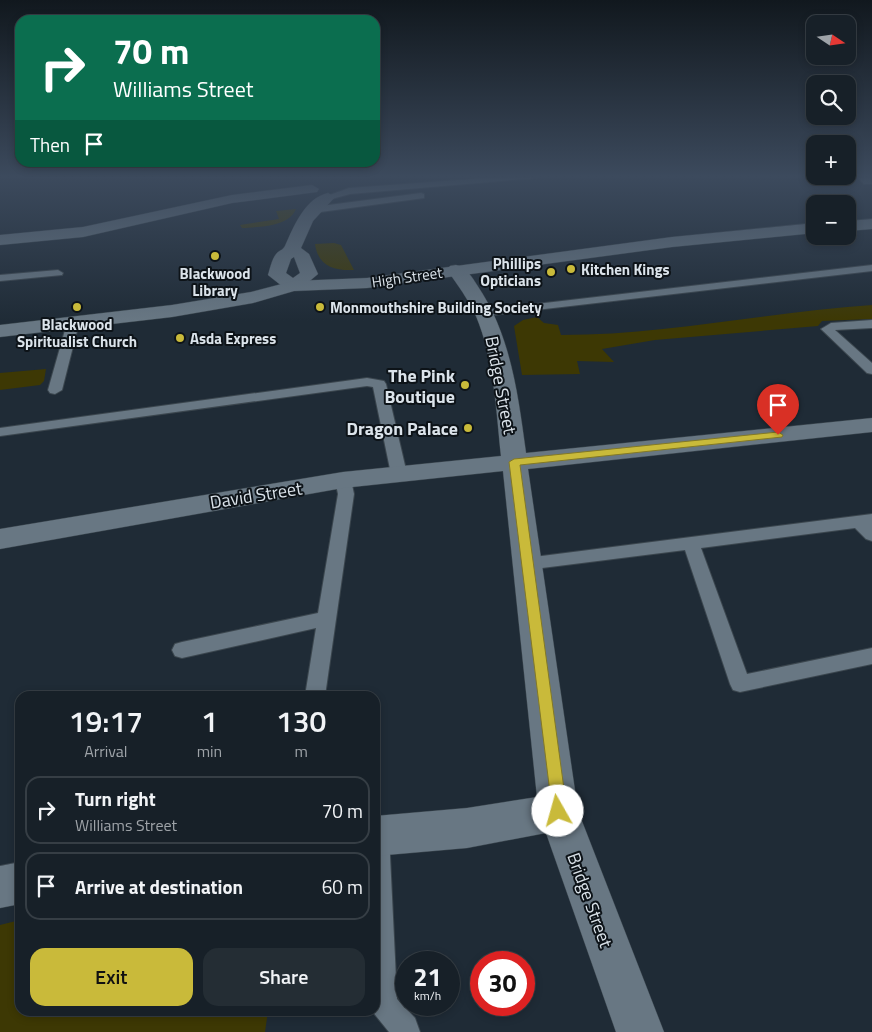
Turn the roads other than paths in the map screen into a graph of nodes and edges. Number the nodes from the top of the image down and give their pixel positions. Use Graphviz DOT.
graph roads {
  1 [pos="118,224"];
  2 [pos="304,224"];
  3 [pos="870,224"];
  4 [pos="856,225"];
  5 [pos="806,229"];
  6 [pos="0,240"];
  7 [pos="872,268"];
  8 [pos="456,270"];
  9 [pos="58,273"];
  10 [pos="0,278"];
  11 [pos="293,286"];
  12 [pos="485,313"];
  13 [pos="73,324"];
  14 [pos="872,324"];
  15 [pos="0,331"];
  16 [pos="872,370"];
  17 [pos="55,390"];
  18 [pos="872,425"];
  19 [pos="0,432"];
  20 [pos="514,462"];
  21 [pos="399,474"];
  22 [pos="344,480"];
  23 [pos="866,521"];
  24 [pos="872,535"];
  25 [pos="0,539"];
  26 [pos="691,542"];
  27 [pos="526,564"];
  28 [pos="325,619"];
  29 [pos="182,650"];
  30 [pos="872,656"];
  31 [pos="315,691"];
  32 [pos="558,811"];
  33 [pos="380,836"];
  34 [pos="15,884"];
  35 [pos="0,887"];
  36 [pos="380,933"];
  37 [pos="406,1032"];
  38 [pos="640,1032"];
  1 -- 6 [label="street"];
  2 -- 11 [label="street"];
  3 -- 4 [label="street"];
  5 -- 8 [label="street, High Street"];
  7 -- 12 [label="lane"];
  8 -- 11 [label="street, High Street"];
  8 -- 12 [label="street, Bridge Street"];
  9 -- 10 [label="lane"];
  11 -- 13 [label="street, High Street"];
  12 -- 20 [label="street, Bridge Street"];
  13 -- 15 [label="street, High Street"];
  13 -- 17 [label="lane"];
  14 -- 16 [label="lane"];
  18 -- 20 [label="street, David Street"];
  19 -- 21 [label="lane"];
  20 -- 21 [label="street, David Street"];
  20 -- 27 [label="street, Bridge Street"];
  21 -- 22 [label="street, David Street"];
  22 -- 25 [label="street, David Street"];
  22 -- 28 [label="lane"];
  23 -- 24 [label="lane"];
  23 -- 26 [label="lane"];
  26 -- 27 [label="lane"];
  26 -- 30 [label="lane"];
  27 -- 32 [label="street, Bridge Street"];
  28 -- 29 [label="lane"];
  28 -- 31 [label="lane"];
  32 -- 33 [label="street"];
  32 -- 38 [label="street, Bridge Street"];
  34 -- 35 [label="street"];
  36 -- 37 [label="lane"];
}
